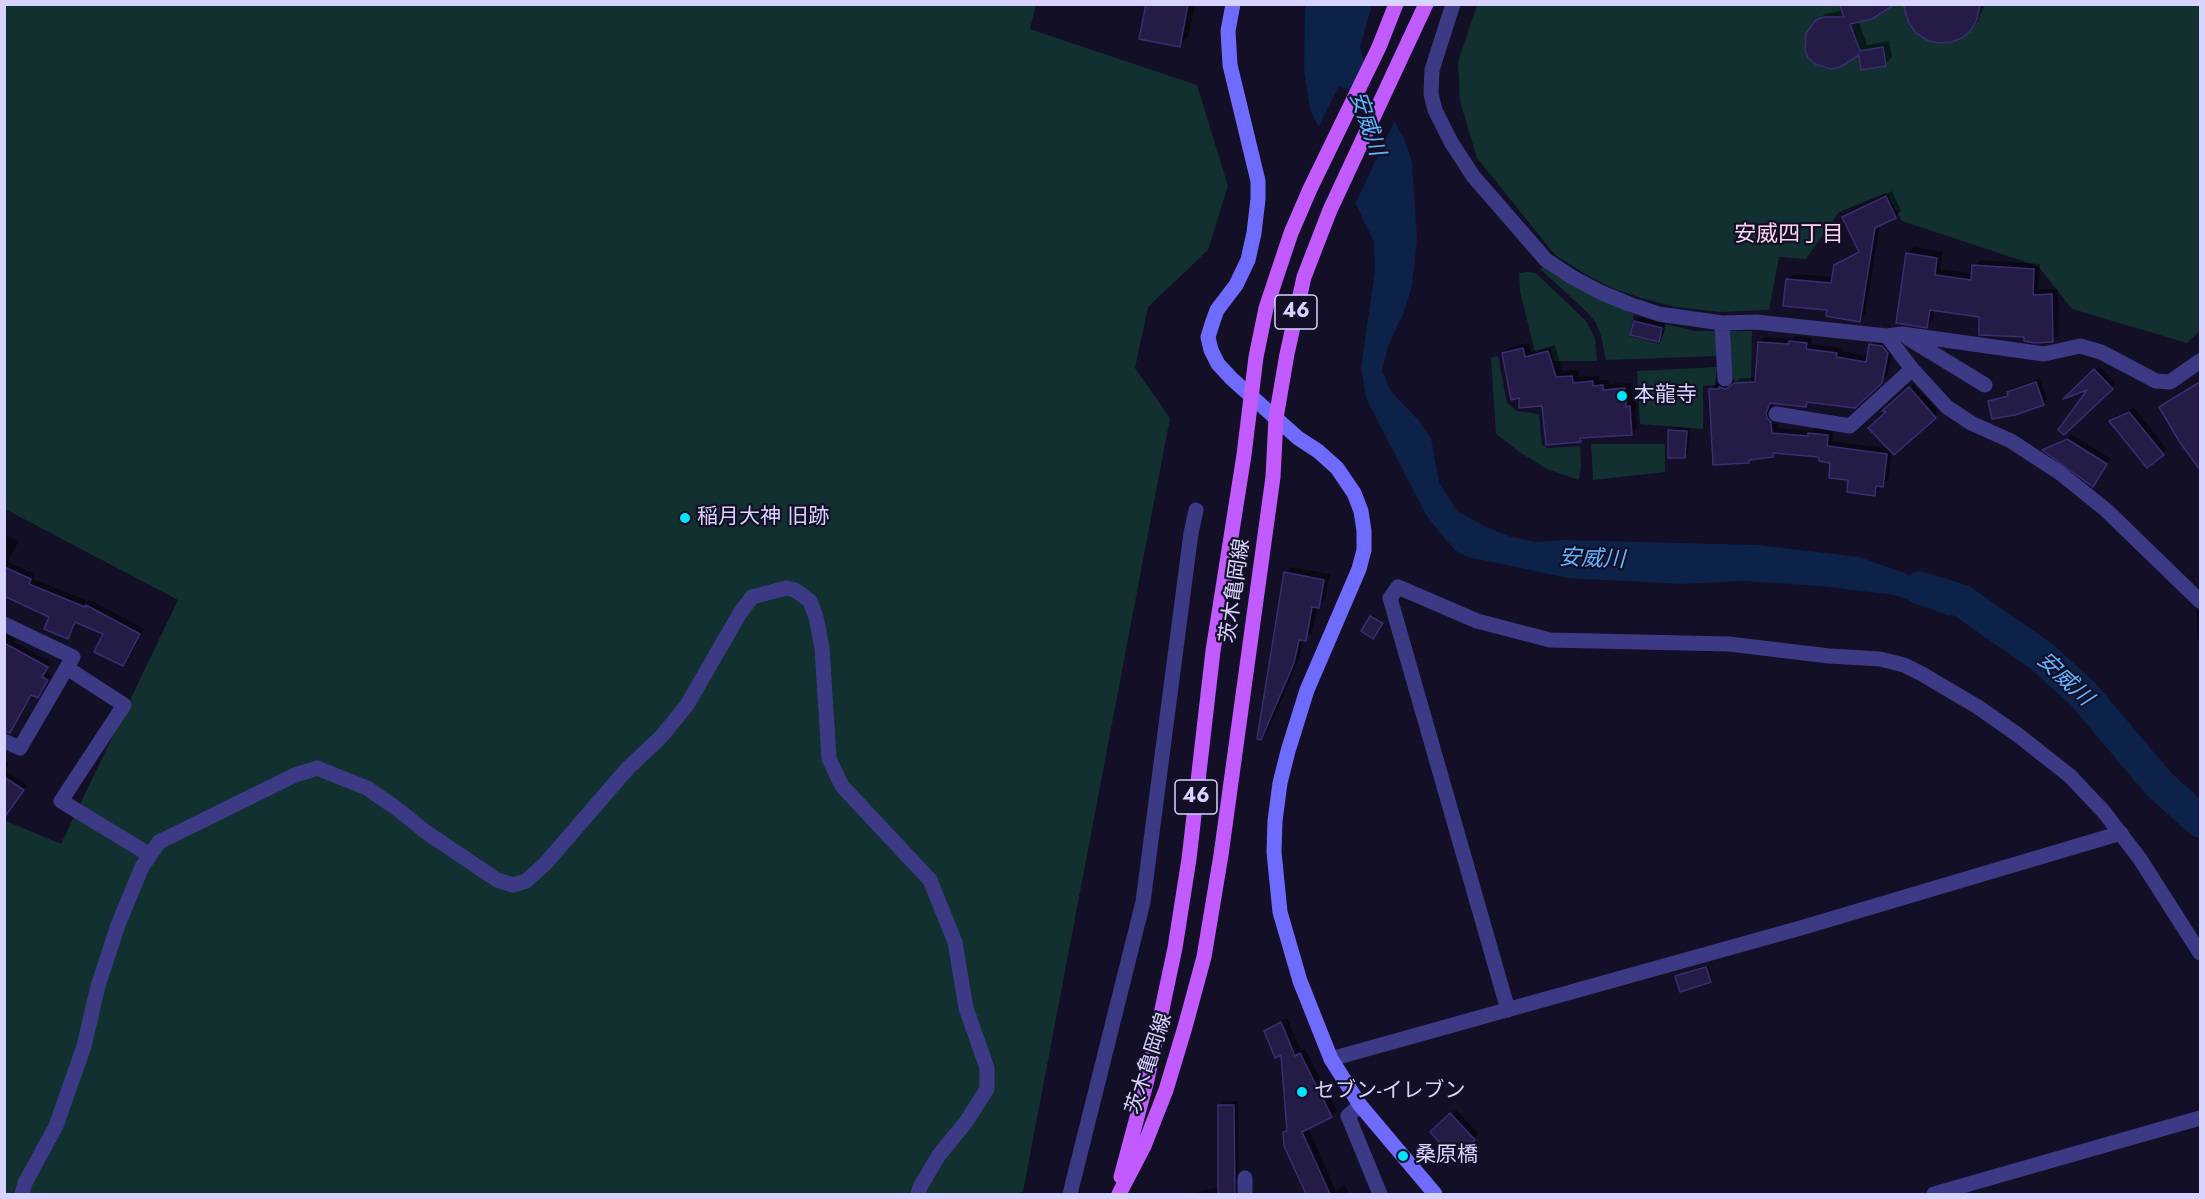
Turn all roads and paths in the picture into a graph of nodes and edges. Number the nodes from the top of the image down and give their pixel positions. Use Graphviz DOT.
graph roads {
  1 [pos="1233,4"];
  2 [pos="1396,4"];
  3 [pos="1426,4"];
  4 [pos="1453,4"];
  5 [pos="1722,323"];
  6 [pos="1895,335"];
  7 [pos="2199,365"];
  8 [pos="1912,369"];
  9 [pos="1725,379"];
  10 [pos="1985,385"];
  11 [pos="1250,396"];
  12 [pos="1776,414"];
  13 [pos="1276,418"];
  14 [pos="1196,510"];
  15 [pos="2200,601"];
  16 [pos="4,624"];
  17 [pos="67,668"];
  18 [pos="4,741"];
  19 [pos="2121,833"];
  20 [pos="150,855"];
  21 [pos="2200,953"];
  22 [pos="1508,1010"];
  23 [pos="1331,1059"];
  24 [pos="1360,1105"];
  25 [pos="2200,1118"];
  26 [pos="1245,1178"];
  27 [pos="22,1194"];
  28 [pos="918,1194"];
  29 [pos="1070,1194"];
  30 [pos="1118,1194"];
  31 [pos="1245,1194"];
  32 [pos="1380,1194"];
  33 [pos="1435,1194"];
  34 [pos="1934,1194"];
  1 -- 11 [label="street"];
  2 -- 11 [label="main road, 茨木亀岡線 / 46"];
  3 -- 13 [label="main road, 茨木亀岡線 / 46"];
  4 -- 5 [label="street"];
  5 -- 6 [label="street"];
  5 -- 9 [label="street"];
  6 -- 7 [label="street"];
  6 -- 8 [label="street"];
  6 -- 10 [label="street"];
  8 -- 12 [label="street"];
  8 -- 15 [label="street"];
  11 -- 13 [label="street"];
  11 -- 30 [label="main road, 茨木亀岡線 / 46"];
  13 -- 23 [label="street"];
  13 -- 30 [label="main road, 茨木亀岡線 / 46"];
  14 -- 29 [label="street"];
  16 -- 17 [label="street"];
  17 -- 18 [label="street"];
  17 -- 20 [label="street"];
  19 -- 21 [label="street"];
  19 -- 22 [label="street"];
  19 -- 22 [label="street"];
  20 -- 27 [label="street"];
  20 -- 28 [label="street"];
  22 -- 23 [label="street"];
  23 -- 24 [label="street"];
  24 -- 32 [label="street"];
  24 -- 33 [label="street"];
  25 -- 34 [label="street"];
  26 -- 31 [label="street"];
}
